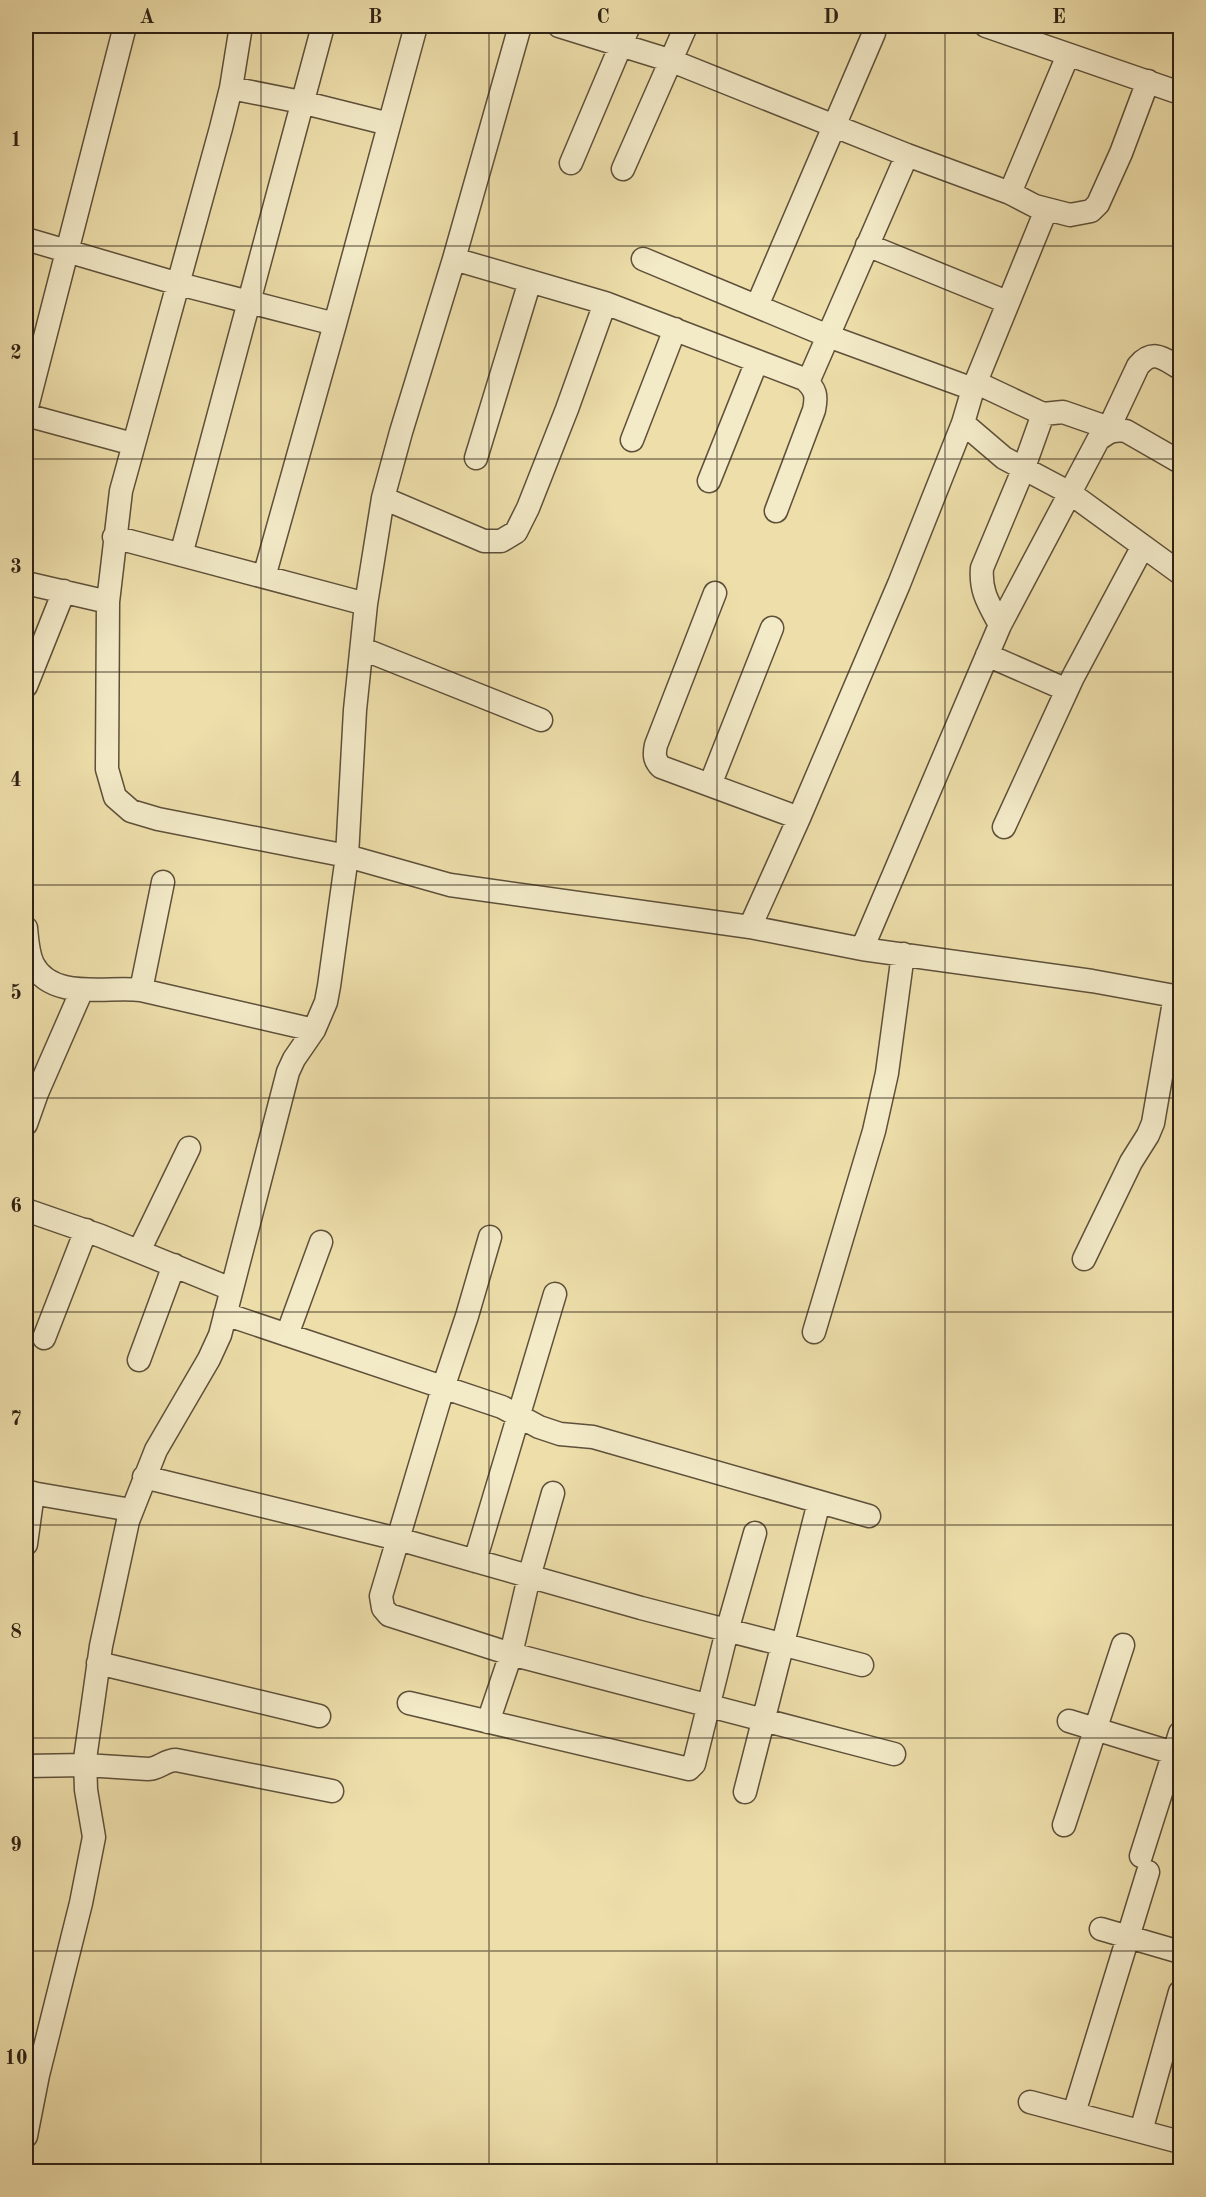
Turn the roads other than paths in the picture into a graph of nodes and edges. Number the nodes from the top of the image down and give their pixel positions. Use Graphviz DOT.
graph roads {
  1 [pos="125,26"];
  2 [pos="241,26"];
  3 [pos="322,26"];
  4 [pos="416,26"];
  5 [pos="520,26"];
  6 [pos="559,26"];
  7 [pos="686,26"];
  8 [pos="986,26"];
  9 [pos="874,33"];
  10 [pos="625,35"];
  11 [pos="1068,55"];
  12 [pos="672,61"];
  13 [pos="1148,81"];
  14 [pos="231,88"];
  15 [pos="1180,93"];
  16 [pos="301,102"];
  17 [pos="389,124"];
  18 [pos="834,126"];
  19 [pos="907,155"];
  20 [pos="571,163"];
  21 [pos="623,169"];
  22 [pos="1010,193"];
  23 [pos="1046,210"];
  24 [pos="26,239"];
  25 [pos="867,245"];
  26 [pos="66,251"];
  27 [pos="454,259"];
  28 [pos="644,259"];
  29 [pos="530,281"];
  30 [pos="179,284"];
  31 [pos="248,301"];
  32 [pos="1007,302"];
  33 [pos="605,303"];
  34 [pos="757,306"];
  35 [pos="335,324"];
  36 [pos="675,329"];
  37 [pos="828,336"];
  38 [pos="757,361"];
  39 [pos="1180,368"];
  40 [pos="808,382"];
  41 [pos="974,385"];
  42 [pos="26,413"];
  43 [pos="1043,414"];
  44 [pos="963,423"];
  45 [pos="1108,430"];
  46 [pos="632,440"];
  47 [pos="134,444"];
  48 [pos="476,458"];
  49 [pos="1180,462"];
  50 [pos="1023,470"];
  51 [pos="709,481"];
  52 [pos="1070,493"];
  53 [pos="383,498"];
  54 [pos="776,511"];
  55 [pos="114,537"];
  56 [pos="1143,546"];
  57 [pos="181,555"];
  58 [pos="1180,573"];
  59 [pos="264,577"];
  60 [pos="26,583"];
  61 [pos="64,591"];
  62 [pos="715,593"];
  63 [pos="108,602"];
  64 [pos="366,603"];
  65 [pos="1000,625"];
  66 [pos="772,628"];
  67 [pos="363,649"];
  68 [pos="987,655"];
  69 [pos="26,686"];
  70 [pos="1067,690"];
  71 [pos="541,720"];
  72 [pos="710,785"];
  73 [pos="799,818"];
  74 [pos="1004,827"];
  75 [pos="347,856"];
  76 [pos="164,882"];
  77 [pos="750,927"];
  78 [pos="26,928"];
  79 [pos="862,949"];
  80 [pos="903,954"];
  81 [pos="30,970"];
  82 [pos="82,990"];
  83 [pos="141,990"];
  84 [pos="1178,997"];
  85 [pos="314,1030"];
  86 [pos="28,1112"];
  87 [pos="189,1148"];
  88 [pos="26,1210"];
  89 [pos="86,1230"];
  90 [pos="490,1237"];
  91 [pos="321,1242"];
  92 [pos="139,1251"];
  93 [pos="1084,1259"];
  94 [pos="174,1265"];
  95 [pos="231,1289"];
  96 [pos="555,1294"];
  97 [pos="225,1314"];
  98 [pos="813,1332"];
  99 [pos="287,1335"];
  100 [pos="44,1338"];
  101 [pos="139,1360"];
  102 [pos="443,1388"];
  103 [pos="518,1415"];
  104 [pos="144,1477"];
  105 [pos="29,1493"];
  106 [pos="553,1493"];
  107 [pos="819,1502"];
  108 [pos="131,1510"];
  109 [pos="869,1516"];
  110 [pos="755,1533"];
  111 [pos="398,1539"];
  112 [pos="26,1544"];
  113 [pos="475,1561"];
  114 [pos="529,1577"];
  115 [pos="727,1630"];
  116 [pos="782,1645"];
  117 [pos="1123,1645"];
  118 [pos="511,1654"];
  119 [pos="98,1663"];
  120 [pos="862,1665"];
  121 [pos="409,1703"];
  122 [pos="709,1705"];
  123 [pos="319,1716"];
  124 [pos="764,1719"];
  125 [pos="1069,1721"];
  126 [pos="488,1722"];
  127 [pos="1095,1729"];
  128 [pos="1178,1747"];
  129 [pos="894,1754"];
  130 [pos="85,1765"];
  131 [pos="26,1766"];
  132 [pos="332,1791"];
  133 [pos="745,1792"];
  134 [pos="1064,1825"];
  135 [pos="1101,1929"];
  136 [pos="1128,1937"];
  137 [pos="1180,1952"];
  138 [pos="1180,1992"];
  139 [pos="1030,2102"];
  140 [pos="1074,2113"];
  141 [pos="1141,2131"];
  142 [pos="26,2136"];
  143 [pos="1180,2142"];
  1 -- 26 [label="street"];
  2 -- 14 [label="street"];
  3 -- 16 [label="street"];
  4 -- 17 [label="street"];
  5 -- 27 [label="street"];
  6 -- 10 [label="street"];
  7 -- 12 [label="street"];
  8 -- 11 [label="street"];
  9 -- 18 [label="street"];
  10 -- 12 [label="street"];
  10 -- 20 [label="street"];
  11 -- 13 [label="street"];
  11 -- 22 [label="street"];
  12 -- 18 [label="street"];
  12 -- 21 [label="street"];
  13 -- 15 [label="street"];
  13 -- 23 [label="street"];
  14 -- 16 [label="street"];
  14 -- 30 [label="street"];
  16 -- 17 [label="street"];
  16 -- 31 [label="street"];
  17 -- 35 [label="street"];
  18 -- 19 [label="street"];
  18 -- 34 [label="street"];
  19 -- 22 [label="street"];
  19 -- 25 [label="street"];
  22 -- 23 [label="street"];
  23 -- 32 [label="street"];
  24 -- 26 [label="street"];
  25 -- 32 [label="street"];
  25 -- 37 [label="street"];
  26 -- 30 [label="street"];
  26 -- 42 [label="street"];
  27 -- 29 [label="street"];
  27 -- 53 [label="street"];
  28 -- 34 [label="street"];
  29 -- 33 [label="street"];
  29 -- 48 [label="street"];
  30 -- 31 [label="street"];
  30 -- 47 [label="street"];
  31 -- 35 [label="street"];
  31 -- 57 [label="street"];
  32 -- 41 [label="street"];
  33 -- 36 [label="street"];
  33 -- 53 [label="street"];
  34 -- 37 [label="street"];
  35 -- 59 [label="street"];
  36 -- 38 [label="street"];
  36 -- 46 [label="street"];
  37 -- 40 [label="street"];
  37 -- 41 [label="street"];
  38 -- 40 [label="street"];
  38 -- 51 [label="street"];
  39 -- 45 [label="street"];
  40 -- 54 [label="street"];
  41 -- 43 [label="street"];
  41 -- 44 [label="street"];
  42 -- 47 [label="street"];
  43 -- 45 [label="street"];
  43 -- 50 [label="street"];
  44 -- 50 [label="street"];
  44 -- 73 [label="street"];
  45 -- 49 [label="street"];
  45 -- 52 [label="street"];
  47 -- 55 [label="street"];
  50 -- 52 [label="street"];
  50 -- 65 [label="street"];
  52 -- 56 [label="street"];
  52 -- 65 [label="street"];
  53 -- 64 [label="street"];
  55 -- 57 [label="street"];
  55 -- 63 [label="street"];
  56 -- 58 [label="street"];
  56 -- 70 [label="street"];
  57 -- 59 [label="street"];
  59 -- 64 [label="street"];
  60 -- 61 [label="street"];
  61 -- 63 [label="street"];
  61 -- 69 [label="street"];
  62 -- 72 [label="street"];
  63 -- 75 [label="street"];
  64 -- 67 [label="street"];
  65 -- 68 [label="street"];
  66 -- 72 [label="street"];
  67 -- 71 [label="street"];
  67 -- 75 [label="street"];
  68 -- 70 [label="street"];
  68 -- 79 [label="street"];
  70 -- 74 [label="street"];
  72 -- 73 [label="street"];
  73 -- 77 [label="street"];
  75 -- 77 [label="street"];
  75 -- 85 [label="street"];
  76 -- 83 [label="street"];
  77 -- 79 [label="street"];
  78 -- 81 [label="street"];
  79 -- 80 [label="street"];
  80 -- 84 [label="street"];
  80 -- 98 [label="street"];
  81 -- 82 [label="street"];
  82 -- 83 [label="street"];
  82 -- 86 [label="street"];
  83 -- 85 [label="street"];
  84 -- 93 [label="street"];
  85 -- 95 [label="street"];
  87 -- 92 [label="street"];
  88 -- 89 [label="street"];
  89 -- 92 [label="street"];
  89 -- 100 [label="street"];
  90 -- 102 [label="street"];
  91 -- 99 [label="street"];
  92 -- 94 [label="street"];
  94 -- 95 [label="street"];
  94 -- 101 [label="street"];
  95 -- 97 [label="street"];
  96 -- 103 [label="street"];
  97 -- 99 [label="street"];
  97 -- 104 [label="street"];
  99 -- 102 [label="street"];
  102 -- 103 [label="street"];
  102 -- 111 [label="street"];
  103 -- 107 [label="street"];
  103 -- 113 [label="street"];
  104 -- 108 [label="street"];
  104 -- 111 [label="street"];
  105 -- 108 [label="street"];
  105 -- 112 [label="street"];
  106 -- 114 [label="street"];
  107 -- 109 [label="street"];
  107 -- 116 [label="street"];
  108 -- 119 [label="street"];
  110 -- 115 [label="street"];
  111 -- 113 [label="street"];
  111 -- 118 [label="street"];
  113 -- 114 [label="street"];
  114 -- 115 [label="street"];
  114 -- 118 [label="street"];
  115 -- 116 [label="street"];
  115 -- 122 [label="street"];
  116 -- 120 [label="street"];
  116 -- 124 [label="street"];
  117 -- 127 [label="street"];
  118 -- 122 [label="street"];
  118 -- 126 [label="street"];
  119 -- 123 [label="street"];
  119 -- 130 [label="street"];
  121 -- 126 [label="street"];
  122 -- 124 [label="street"];
  122 -- 126 [label="street"];
  124 -- 129 [label="street"];
  124 -- 133 [label="street"];
  125 -- 127 [label="street"];
  127 -- 128 [label="street"];
  127 -- 134 [label="street"];
  128 -- 136 [label="street"];
  130 -- 131 [label="street"];
  130 -- 132 [label="street"];
  130 -- 142 [label="street"];
  135 -- 136 [label="street"];
  136 -- 137 [label="street"];
  136 -- 140 [label="street"];
  138 -- 141 [label="street"];
  139 -- 140 [label="street"];
  140 -- 141 [label="street"];
  141 -- 143 [label="street"];
}
